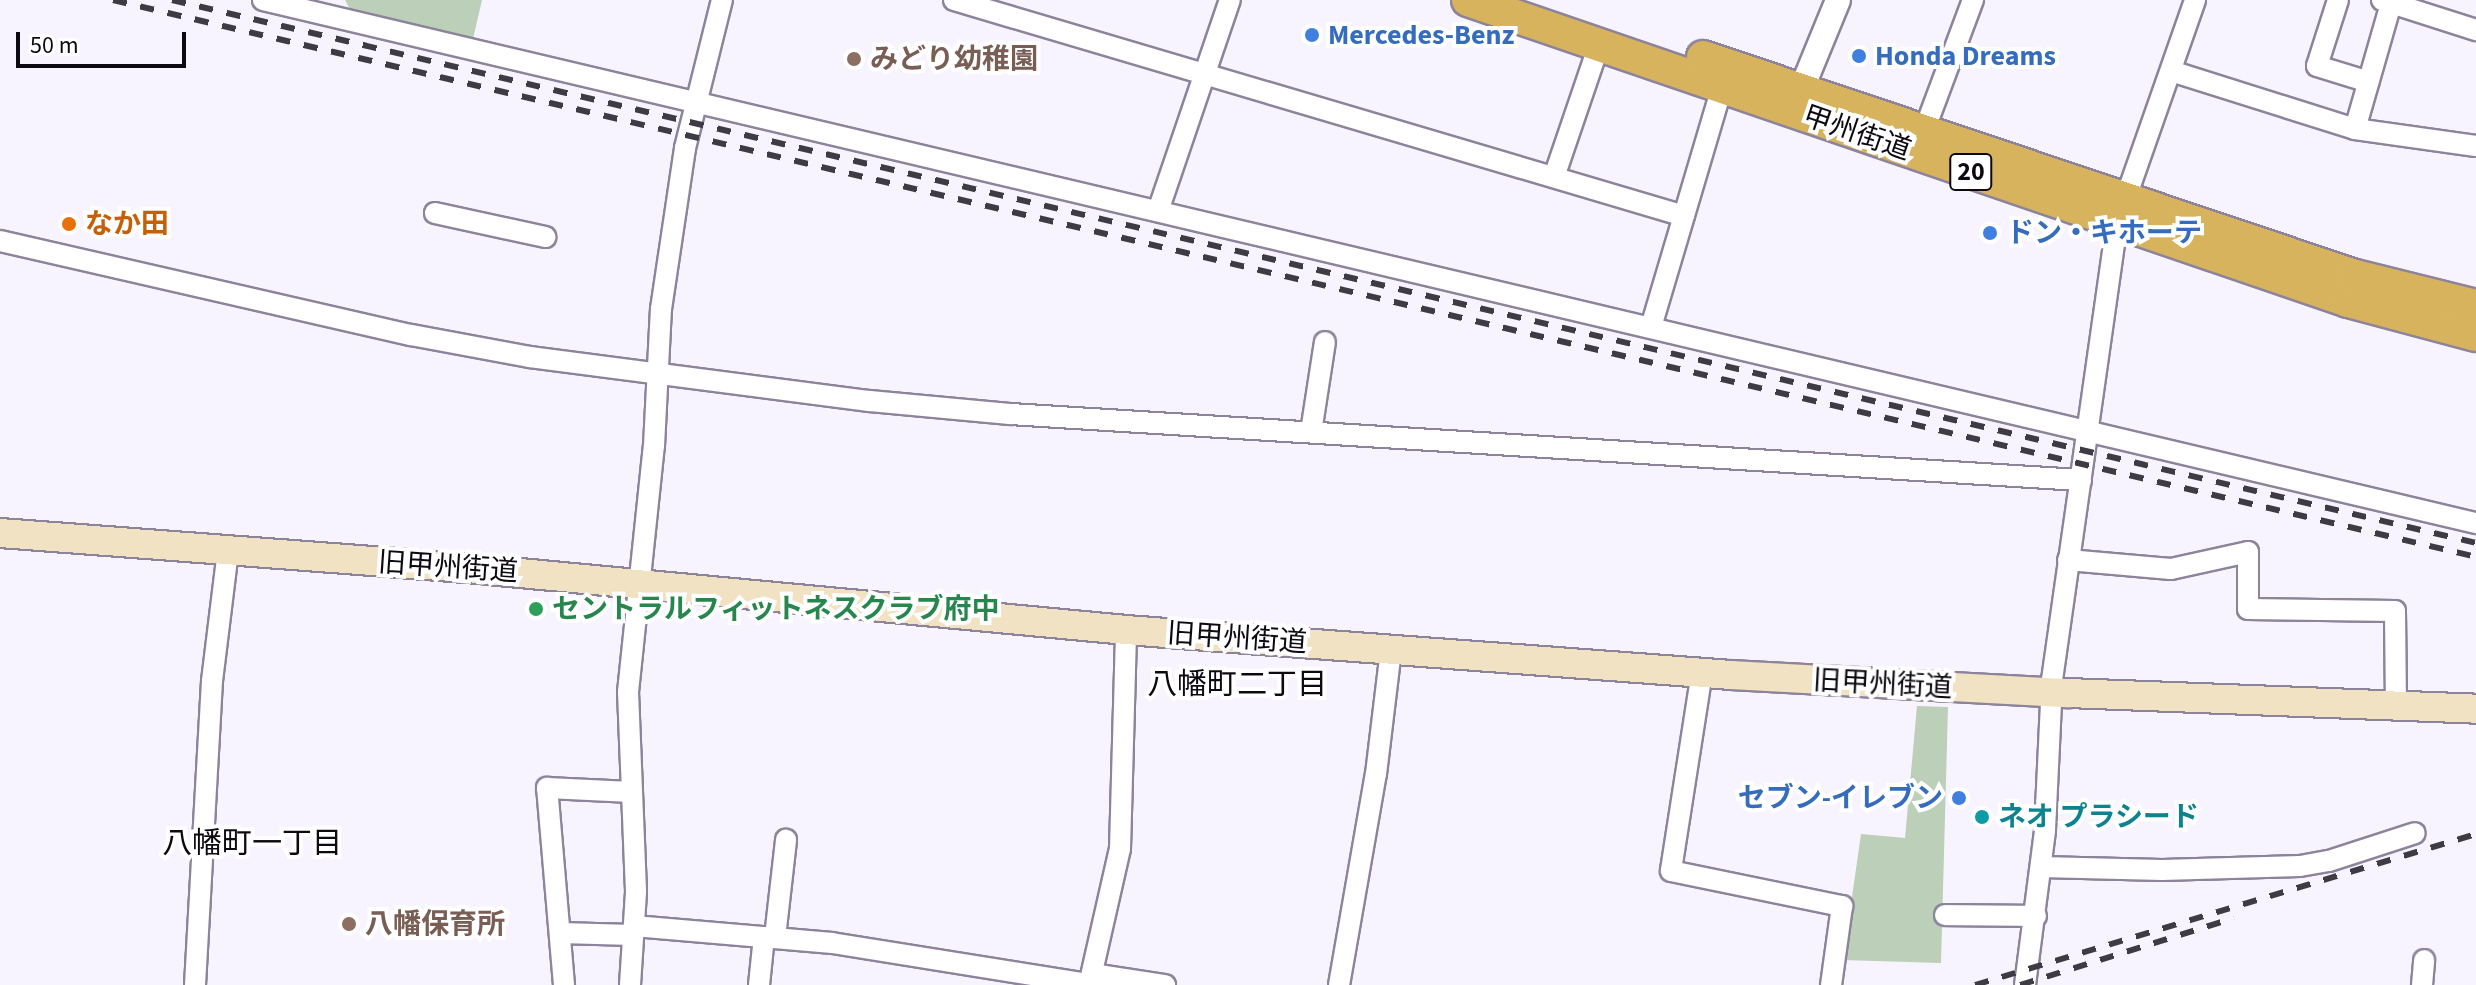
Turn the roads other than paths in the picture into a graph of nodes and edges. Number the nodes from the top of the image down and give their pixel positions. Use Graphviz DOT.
graph roads {
  1 [pos="263,0"];
  2 [pos="722,0"];
  3 [pos="954,0"];
  4 [pos="1230,0"];
  5 [pos="1468,0"];
  6 [pos="1534,0"];
  7 [pos="1838,0"];
  8 [pos="1973,0"];
  9 [pos="2195,0"];
  10 [pos="2338,0"];
  11 [pos="2388,1"];
  12 [pos="329,8"];
  13 [pos="2476,30"];
  14 [pos="1599,45"];
  15 [pos="2171,71"];
  16 [pos="1205,74"];
  17 [pos="1725,76"];
  18 [pos="2369,82"];
  19 [pos="1797,101"];
  20 [pos="693,104"];
  21 [pos="2355,129"];
  22 [pos="1924,131"];
  23 [pos="2476,146"];
  24 [pos="1554,177"];
  25 [pos="1158,211"];
  26 [pos="2122,211"];
  27 [pos="435,213"];
  28 [pos="1684,216"];
  29 [pos="545,237"];
  30 [pos="0,241"];
  31 [pos="2476,306"];
  32 [pos="1651,327"];
  33 [pos="2476,335"];
  34 [pos="1325,342"];
  35 [pos="657,375"];
  36 [pos="2089,431"];
  37 [pos="1311,432"];
  38 [pos="2081,480"];
  39 [pos="2476,523"];
  40 [pos="0,533"];
  41 [pos="228,551"];
  42 [pos="2068,560"];
  43 [pos="639,583"];
  44 [pos="1126,630"];
  45 [pos="1391,650"];
  46 [pos="1702,672"];
  47 [pos="2052,693"];
  48 [pos="2396,707"];
  49 [pos="2476,709"];
  50 [pos="632,792"];
  51 [pos="2415,833"];
  52 [pos="786,840"];
  53 [pos="2041,867"];
  54 [pos="1945,915"];
  55 [pos="2036,916"];
  56 [pos="633,930"];
  57 [pos="560,933"];
  58 [pos="770,937"];
  59 [pos="2424,960"];
  60 [pos="1090,981"];
  61 [pos="195,985"];
  62 [pos="564,985"];
  63 [pos="630,985"];
  64 [pos="759,985"];
  65 [pos="1165,985"];
  66 [pos="1339,985"];
  67 [pos="1831,985"];
  68 [pos="2025,985"];
  69 [pos="2422,985"];
  1 -- 12 [label="street"];
  2 -- 20 [label="street"];
  3 -- 16 [label="street"];
  4 -- 16 [label="street"];
  5 -- 14 [label="highway, 甲州街道 / 20"];
  6 -- 17 [label="highway, 甲州街道 / 20"];
  7 -- 19 [label="street"];
  8 -- 22 [label="street"];
  9 -- 15 [label="street"];
  10 -- 18 [label="street"];
  11 -- 13 [label="street"];
  11 -- 18 [label="street"];
  12 -- 20 [label="street"];
  14 -- 17 [label="highway, 甲州街道 / 20"];
  14 -- 24 [label="street"];
  15 -- 21 [label="street"];
  15 -- 26 [label="street"];
  16 -- 24 [label="street"];
  16 -- 25 [label="street"];
  17 -- 19 [label="highway, 甲州街道 / 20"];
  17 -- 28 [label="street"];
  18 -- 21 [label="street"];
  19 -- 22 [label="highway, 甲州街道 / 20"];
  19 -- 26 [label="highway, 甲州街道 / 20"];
  20 -- 25 [label="street"];
  20 -- 35 [label="street"];
  21 -- 23 [label="street"];
  22 -- 26 [label="highway, 甲州街道 / 20"];
  24 -- 28 [label="street"];
  25 -- 32 [label="street"];
  26 -- 31 [label="highway, 甲州街道 / 20"];
  26 -- 33 [label="highway, 甲州街道 / 20"];
  26 -- 36 [label="street"];
  27 -- 29 [label="street"];
  28 -- 32 [label="street"];
  30 -- 35 [label="street"];
  32 -- 36 [label="street"];
  34 -- 37 [label="street"];
  35 -- 37 [label="street"];
  35 -- 43 [label="street"];
  36 -- 38 [label="street"];
  36 -- 39 [label="street"];
  37 -- 38 [label="street"];
  38 -- 42 [label="street"];
  40 -- 41 [label="main road, 旧甲州街道"];
  41 -- 43 [label="main road, 旧甲州街道"];
  41 -- 61 [label="street"];
  42 -- 47 [label="street"];
  42 -- 48 [label="street"];
  43 -- 44 [label="main road, 旧甲州街道"];
  43 -- 50 [label="street"];
  44 -- 45 [label="main road, 旧甲州街道"];
  44 -- 60 [label="street"];
  45 -- 46 [label="main road, 旧甲州街道"];
  45 -- 66 [label="street"];
  46 -- 47 [label="main road, 旧甲州街道"];
  46 -- 67 [label="street"];
  47 -- 48 [label="main road, 旧甲州街道"];
  47 -- 53 [label="street"];
  48 -- 49 [label="main road, 旧甲州街道"];
  50 -- 56 [label="street"];
  50 -- 57 [label="street"];
  51 -- 53 [label="street"];
  52 -- 58 [label="street"];
  53 -- 55 [label="street"];
  54 -- 55 [label="street"];
  55 -- 68 [label="street"];
  56 -- 57 [label="street"];
  56 -- 58 [label="street"];
  56 -- 63 [label="street"];
  57 -- 62 [label="street"];
  58 -- 60 [label="street"];
  58 -- 64 [label="street"];
  59 -- 69 [label="street"];
  60 -- 65 [label="street"];
}
